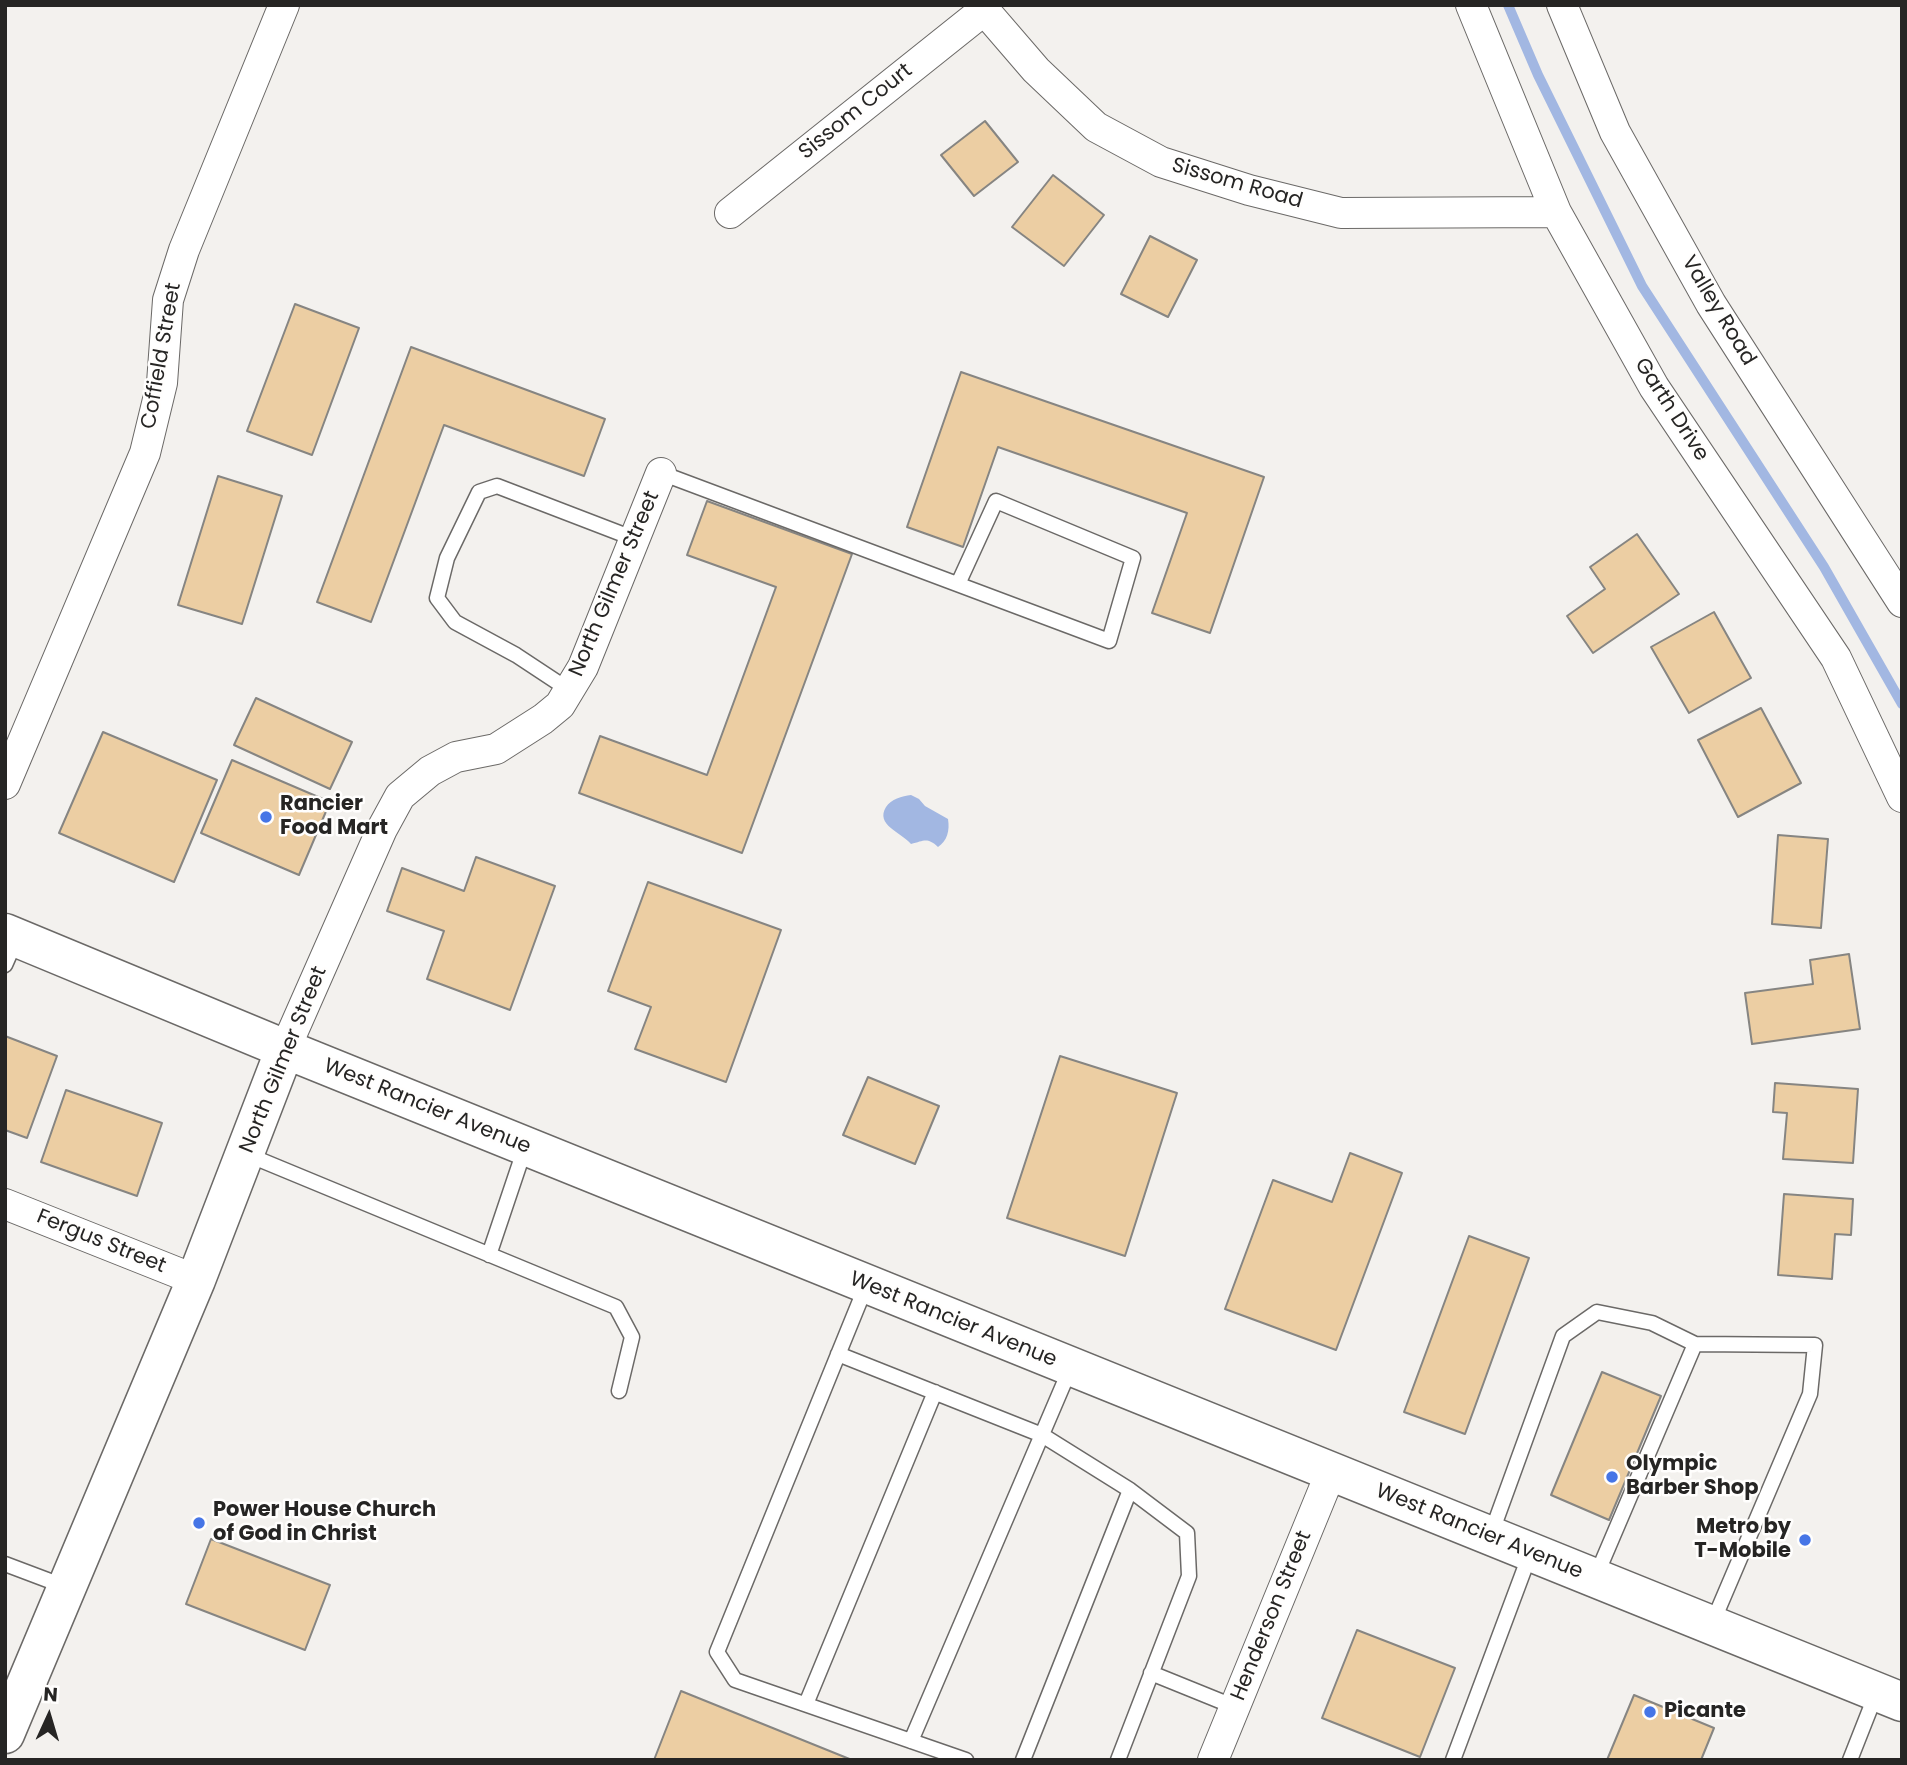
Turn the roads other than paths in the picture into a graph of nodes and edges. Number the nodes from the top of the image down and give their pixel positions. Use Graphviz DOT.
graph roads {
  1 [pos="284,5"];
  2 [pos="1471,5"];
  3 [pos="1562,5"];
  4 [pos="981,8"];
  5 [pos="1556,212"];
  6 [pos="730,213"];
  7 [pos="661,473"];
  8 [pos="635,539"];
  9 [pos="958,584"];
  10 [pos="1902,602"];
  11 [pos="569,690"];
  12 [pos="5,784"];
  13 [pos="1902,797"];
  14 [pos="9,946"];
  15 [pos="285,1049"];
  16 [pos="525,1146"];
  17 [pos="245,1154"];
  18 [pos="5,1205"];
  19 [pos="489,1255"];
  20 [pos="196,1280"];
  21 [pos="866,1285"];
  22 [pos="1695,1344"];
  23 [pos="838,1354"];
  24 [pos="1071,1367"];
  25 [pos="619,1391"];
  26 [pos="935,1392"];
  27 [pos="1042,1435"];
  28 [pos="1331,1472"];
  29 [pos="1130,1490"];
  30 [pos="1490,1536"];
  31 [pos="1530,1553"];
  32 [pos="5,1564"];
  33 [pos="1595,1579"];
  34 [pos="66,1587"];
  35 [pos="1711,1625"];
  36 [pos="1151,1673"];
  37 [pos="1889,1698"];
  38 [pos="806,1704"];
  39 [pos="1235,1707"];
  40 [pos="5,1734"];
  41 [pos="911,1741"];
  42 [pos="966,1760"];
  43 [pos="1023,1760"];
  44 [pos="1118,1760"];
  45 [pos="1213,1760"];
  46 [pos="1453,1760"];
  47 [pos="1850,1760"];
  1 -- 12 [label="street, Coffield Street"];
  2 -- 5 [label="street, Garth Drive"];
  3 -- 10 [label="street, Valley Road"];
  4 -- 5 [label="street, Sissom Road"];
  4 -- 6 [label="street, Sissom Court"];
  5 -- 13 [label="street, Garth Drive"];
  7 -- 8 [label="street, North Gilmer Street"];
  7 -- 9 [label="lane"];
  8 -- 11 [label="street, North Gilmer Street"];
  8 -- 11 [label="lane"];
  9 -- 9 [label="lane"];
  11 -- 15 [label="street, North Gilmer Street"];
  14 -- 15 [label="main road, West Rancier Avenue"];
  15 -- 16 [label="main road, West Rancier Avenue"];
  15 -- 17 [label="main road, North Gilmer Street"];
  16 -- 19 [label="lane"];
  16 -- 21 [label="main road, West Rancier Avenue"];
  17 -- 19 [label="lane"];
  17 -- 20 [label="main road, North Gilmer Street"];
  18 -- 20 [label="street, Fergus Street"];
  19 -- 25 [label="lane"];
  20 -- 34 [label="main road, North Gilmer Street"];
  21 -- 23 [label="lane"];
  21 -- 24 [label="main road, West Rancier Avenue"];
  22 -- 30 [label="lane"];
  22 -- 33 [label="lane"];
  22 -- 35 [label="lane"];
  23 -- 26 [label="lane"];
  23 -- 38 [label="lane"];
  24 -- 27 [label="lane"];
  24 -- 28 [label="main road, West Rancier Avenue"];
  26 -- 27 [label="lane"];
  26 -- 38 [label="lane"];
  27 -- 29 [label="lane"];
  27 -- 41 [label="lane"];
  28 -- 30 [label="main road, West Rancier Avenue"];
  28 -- 39 [label="street, Henderson Street"];
  29 -- 36 [label="lane"];
  29 -- 43 [label="lane"];
  30 -- 31 [label="main road, West Rancier Avenue"];
  31 -- 33 [label="main road, West Rancier Avenue"];
  31 -- 46 [label="lane"];
  32 -- 34 [label="lane"];
  33 -- 35 [label="main road, West Rancier Avenue"];
  34 -- 40 [label="main road, North Gilmer Street"];
  35 -- 37 [label="main road, West Rancier Avenue"];
  36 -- 39 [label="lane"];
  36 -- 44 [label="lane"];
  37 -- 47 [label="lane"];
  38 -- 41 [label="lane"];
  39 -- 45 [label="street, Henderson Street"];
  41 -- 42 [label="lane"];
}
